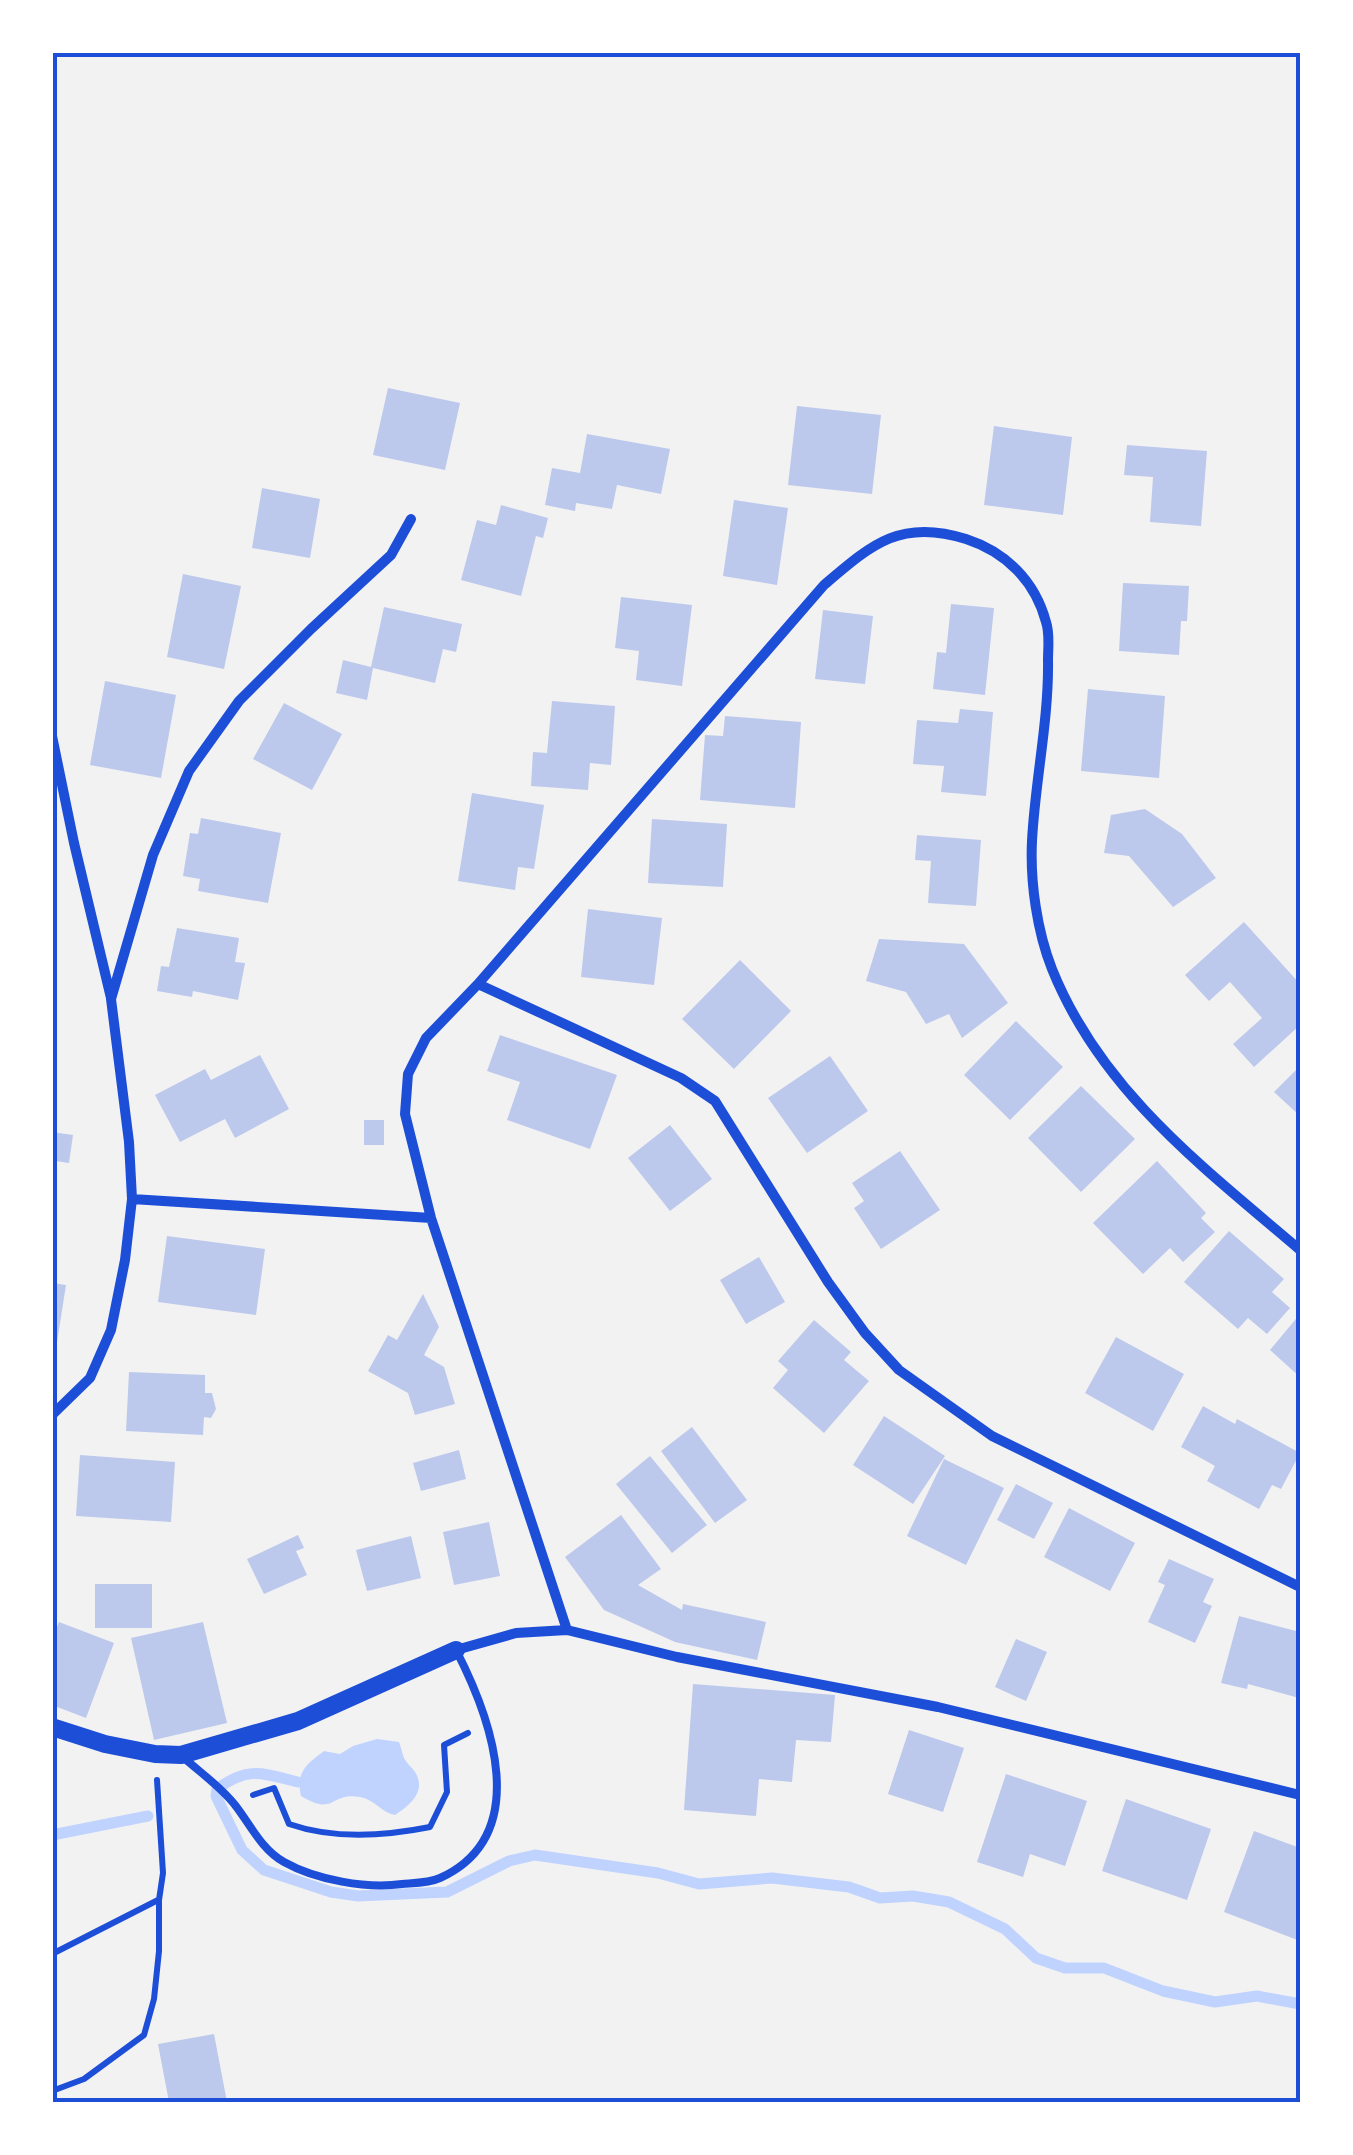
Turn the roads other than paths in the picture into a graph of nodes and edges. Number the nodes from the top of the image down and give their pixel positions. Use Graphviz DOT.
graph roads {
  1 [pos="411,518"];
  2 [pos="52,736"];
  3 [pos="478,984"];
  4 [pos="112,999"];
  5 [pos="132,1200"];
  6 [pos="431,1218"];
  7 [pos="1300,1250"];
  8 [pos="52,1415"];
  9 [pos="1300,1587"];
  10 [pos="568,1630"];
  11 [pos="459,1655"];
  12 [pos="52,1726"];
  13 [pos="181,1756"];
  14 [pos="1300,1795"];
  1 -- 4 [label="street"];
  2 -- 4 [label="street"];
  3 -- 6 [label="street"];
  3 -- 7 [label="street"];
  3 -- 9 [label="street"];
  4 -- 5 [label="street"];
  5 -- 6 [label="street"];
  5 -- 8 [label="street"];
  6 -- 10 [label="street"];
  10 -- 11 [label="street"];
  10 -- 14 [label="street"];
  11 -- 13 [label="street"];
  11 -- 13 [label="lane"];
  12 -- 13 [label="street"];
}
